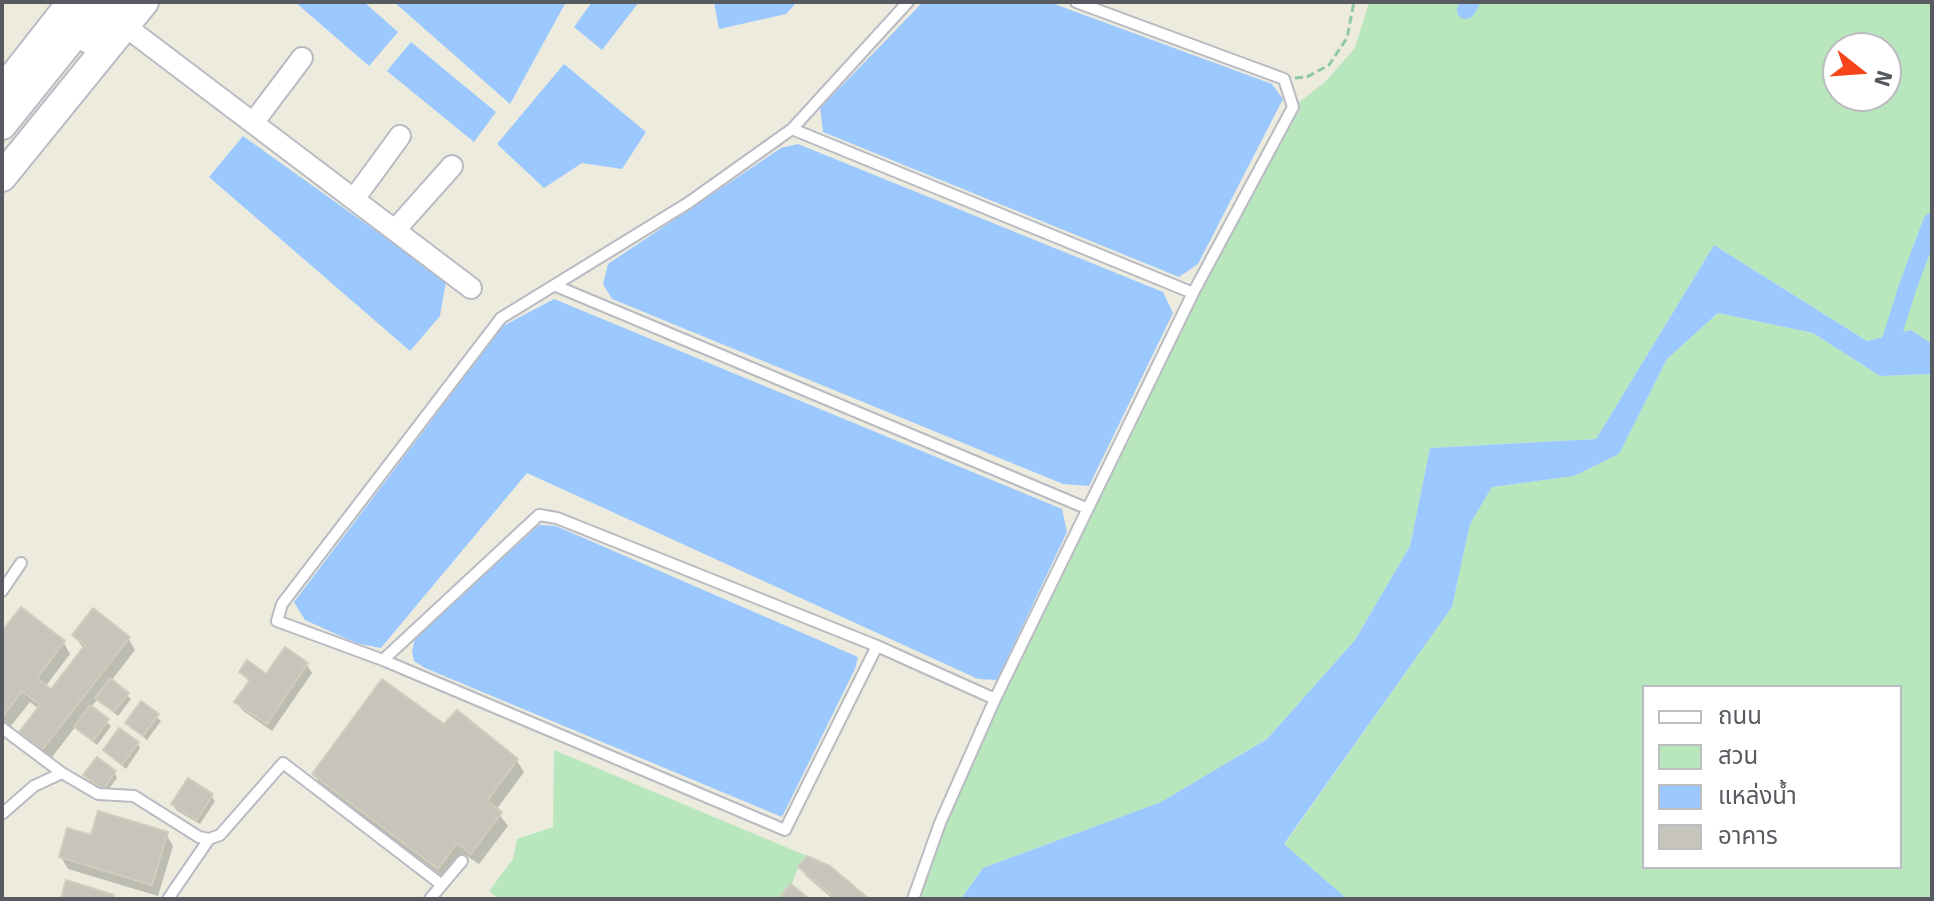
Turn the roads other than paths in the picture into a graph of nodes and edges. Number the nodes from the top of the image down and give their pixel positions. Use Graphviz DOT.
graph roads {
  1 [pos="72,2"];
  2 [pos="101,2"];
  3 [pos="144,2"];
  4 [pos="908,2"];
  5 [pos="1076,2"];
  6 [pos="122,14"];
  7 [pos="302,58"];
  8 [pos="2,91"];
  9 [pos="253,123"];
  10 [pos="2,125"];
  11 [pos="792,129"];
  12 [pos="400,136"];
  13 [pos="2,151"];
  14 [pos="452,166"];
  15 [pos="2,177"];
  16 [pos="354,199"];
  17 [pos="395,230"];
  18 [pos="556,286"];
  19 [pos="471,288"];
  20 [pos="1193,293"];
  21 [pos="1086,508"];
  22 [pos="21,563"];
  23 [pos="2,591"];
  24 [pos="877,646"];
  25 [pos="383,660"];
  26 [pos="995,699"];
  27 [pos="2,728"];
  28 [pos="62,773"];
  29 [pos="2,814"];
  30 [pos="209,839"];
  31 [pos="462,861"];
  32 [pos="442,885"];
  33 [pos="168,899"];
  34 [pos="430,899"];
  35 [pos="913,899"];
  1 -- 8 [label="main road"];
  2 -- 10 [label="main road"];
  3 -- 6 [label="main road"];
  4 -- 11 [label="lane"];
  5 -- 20 [label="lane"];
  6 -- 9 [label="street"];
  6 -- 13 [label="main road"];
  6 -- 15 [label="main road"];
  7 -- 9 [label="street"];
  9 -- 16 [label="street"];
  11 -- 18 [label="lane"];
  11 -- 20 [label="lane"];
  12 -- 16 [label="street"];
  14 -- 17 [label="street"];
  16 -- 17 [label="street"];
  17 -- 19 [label="street"];
  18 -- 21 [label="lane"];
  18 -- 25 [label="lane"];
  20 -- 21 [label="lane"];
  21 -- 26 [label="lane"];
  22 -- 23 [label="lane"];
  24 -- 25 [label="lane"];
  24 -- 25 [label="lane"];
  24 -- 26 [label="lane"];
  26 -- 35 [label="lane"];
  27 -- 28 [label="lane"];
  28 -- 29 [label="lane"];
  28 -- 30 [label="lane"];
  30 -- 32 [label="lane"];
  30 -- 33 [label="lane"];
  31 -- 32 [label="lane"];
  32 -- 34 [label="lane"];
}
